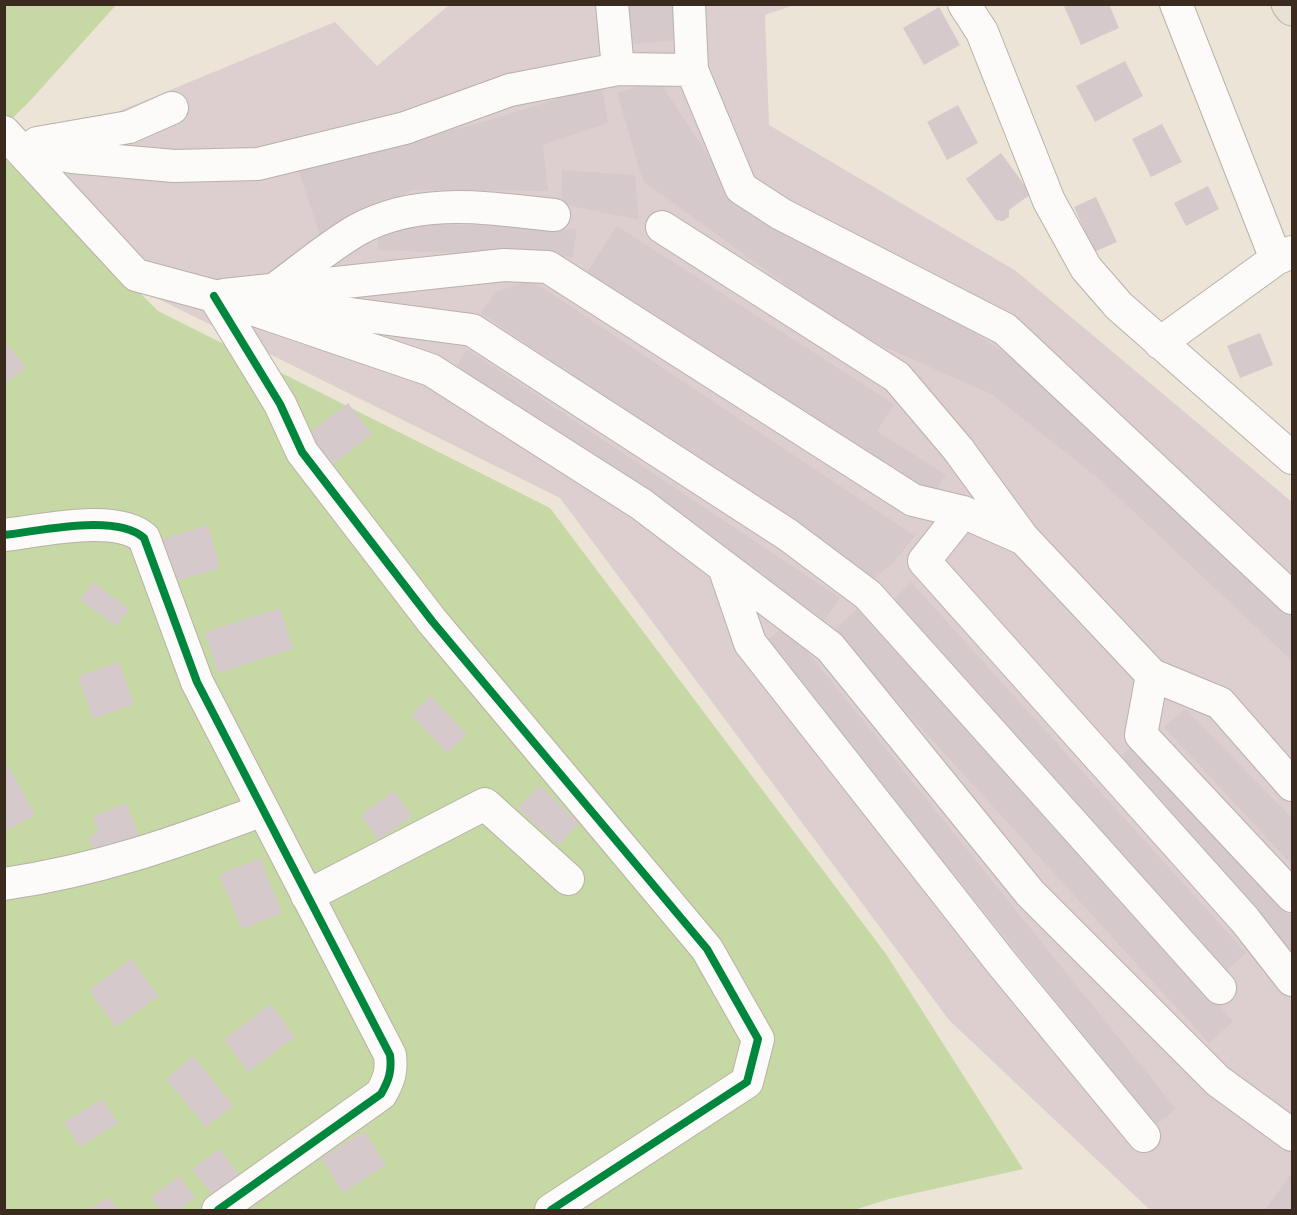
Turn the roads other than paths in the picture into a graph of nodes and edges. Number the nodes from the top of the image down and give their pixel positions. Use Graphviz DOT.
graph roads {
  1 [pos="612,4"];
  2 [pos="689,4"];
  3 [pos="964,4"];
  4 [pos="1176,4"];
  5 [pos="1288,4"];
  6 [pos="1293,9"];
  7 [pos="618,69"];
  8 [pos="692,70"];
  9 [pos="172,108"];
  10 [pos="11,139"];
  11 [pos="554,215"];
  12 [pos="662,227"];
  13 [pos="1284,255"];
  14 [pos="274,290"];
  15 [pos="214,296"];
  16 [pos="1160,343"];
  17 [pos="1293,458"];
  18 [pos="963,512"];
  19 [pos="4,535"];
  20 [pos="1024,539"];
  21 [pos="724,567"];
  22 [pos="1293,597"];
  23 [pos="1152,675"];
  24 [pos="1293,785"];
  25 [pos="263,810"];
  26 [pos="568,879"];
  27 [pos="4,884"];
  28 [pos="307,896"];
  29 [pos="1293,896"];
  30 [pos="1293,980"];
  31 [pos="1220,988"];
  32 [pos="1293,1135"];
  33 [pos="1144,1136"];
  34 [pos="218,1210"];
  35 [pos="551,1210"];
  1 -- 7 [label="street"];
  2 -- 8 [label="street"];
  3 -- 16 [label="street"];
  4 -- 13 [label="street"];
  5 -- 6 [label="main road"];
  7 -- 8 [label="street"];
  7 -- 10 [label="street"];
  8 -- 22 [label="street"];
  9 -- 10 [label="street"];
  10 -- 15 [label="street"];
  11 -- 14 [label="street"];
  12 -- 20 [label="street"];
  13 -- 16 [label="street"];
  14 -- 15 [label="street"];
  14 -- 18 [label="street"];
  15 -- 21 [label="street"];
  15 -- 31 [label="street"];
  15 -- 35 [label="street"];
  16 -- 17 [label="street"];
  18 -- 20 [label="street"];
  18 -- 30 [label="street"];
  19 -- 25 [label="street"];
  20 -- 23 [label="street"];
  21 -- 32 [label="street"];
  21 -- 33 [label="street"];
  23 -- 24 [label="street"];
  23 -- 29 [label="street"];
  25 -- 27 [label="street"];
  25 -- 28 [label="street"];
  26 -- 28 [label="street"];
  28 -- 34 [label="street"];
}
